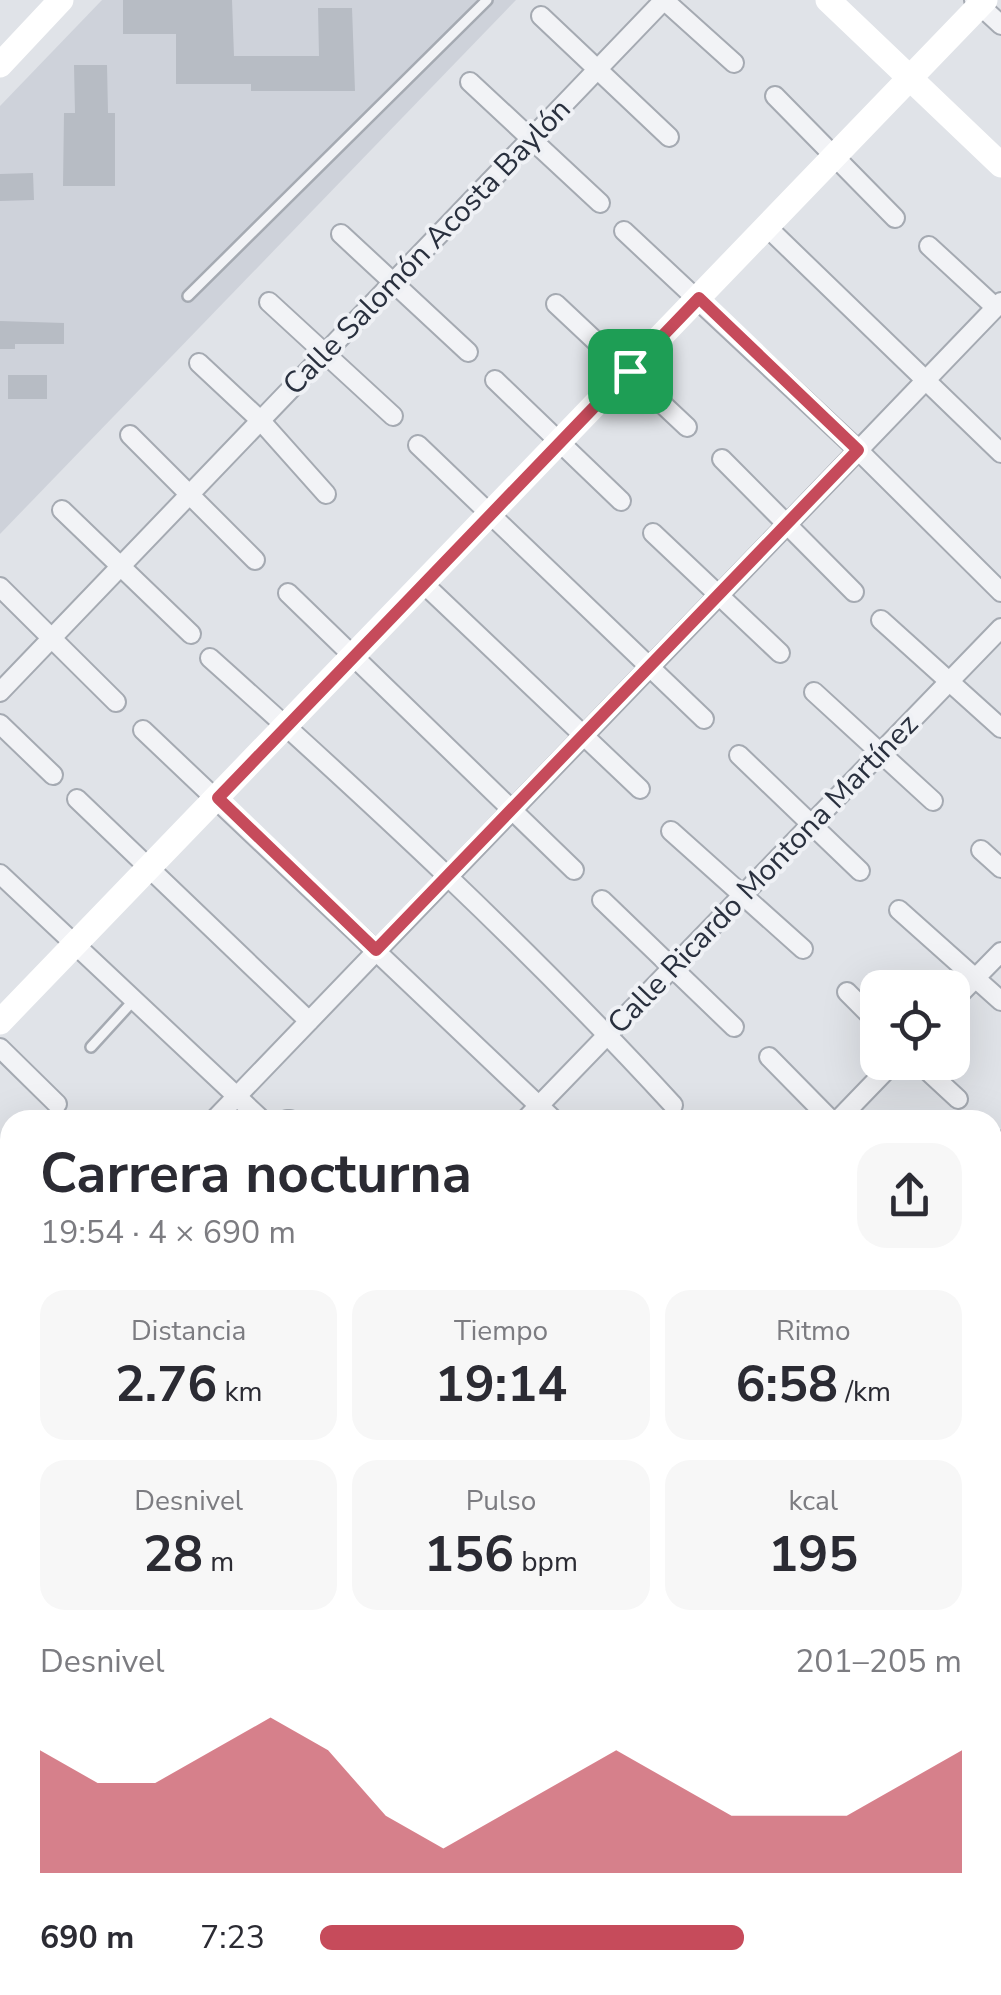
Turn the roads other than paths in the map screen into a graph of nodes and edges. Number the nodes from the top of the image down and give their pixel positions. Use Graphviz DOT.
graph roads {
  1 [pos="61,0"];
  2 [pos="488,0"];
  3 [pos="664,0"];
  4 [pos="828,0"];
  5 [pos="980,2"];
  6 [pos="542,16"];
  7 [pos="1001,25"];
  8 [pos="734,63"];
  9 [pos="0,65"];
  10 [pos="597,70"];
  11 [pos="912,78"];
  12 [pos="470,82"];
  13 [pos="775,96"];
  14 [pos="669,136"];
  15 [pos="530,139"];
  16 [pos="836,157"];
  17 [pos="1001,165"];
  18 [pos="600,203"];
  19 [pos="895,218"];
  20 [pos="768,228"];
  21 [pos="624,230"];
  22 [pos="340,234"];
  23 [pos="929,246"];
  24 [pos="392,283"];
  25 [pos="188,296"];
  26 [pos="699,298"];
  27 [pos="269,302"];
  28 [pos="556,304"];
  29 [pos="998,304"];
  30 [pos="468,352"];
  31 [pos="324,354"];
  32 [pos="200,363"];
  33 [pos="630,371"];
  34 [pos="926,379"];
  35 [pos="495,380"];
  36 [pos="394,416"];
  37 [pos="260,420"];
  38 [pos="687,426"];
  39 [pos="130,436"];
  40 [pos="562,442"];
  41 [pos="418,445"];
  42 [pos="858,450"];
  43 [pos="1001,453"];
  44 [pos="722,459"];
  45 [pos="190,494"];
  46 [pos="326,494"];
  47 [pos="621,501"];
  48 [pos="62,510"];
  49 [pos="491,515"];
  50 [pos="786,525"];
  51 [pos="653,532"];
  52 [pos="255,560"];
  53 [pos="120,569"];
  54 [pos="424,585"];
  55 [pos="0,586"];
  56 [pos="854,592"];
  57 [pos="1001,592"];
  58 [pos="288,593"];
  59 [pos="718,596"];
  60 [pos="881,620"];
  61 [pos="1001,628"];
  62 [pos="191,634"];
  63 [pos="52,638"];
  64 [pos="780,653"];
  65 [pos="356,655"];
  66 [pos="210,658"];
  67 [pos="650,668"];
  68 [pos="949,682"];
  69 [pos="0,692"];
  70 [pos="814,692"];
  71 [pos="116,702"];
  72 [pos="704,720"];
  73 [pos="0,724"];
  74 [pos="287,727"];
  75 [pos="1001,728"];
  76 [pos="143,730"];
  77 [pos="586,734"];
  78 [pos="881,752"];
  79 [pos="738,756"];
  80 [pos="53,775"];
  81 [pos="640,790"];
  82 [pos="218,798"];
  83 [pos="77,799"];
  84 [pos="933,801"];
  85 [pos="512,811"];
  86 [pos="811,825"];
  87 [pos="671,830"];
  88 [pos="981,850"];
  89 [pos="151,868"];
  90 [pos="1001,868"];
  91 [pos="574,870"];
  92 [pos="860,871"];
  93 [pos="0,874"];
  94 [pos="446,878"];
  95 [pos="743,895"];
  96 [pos="602,900"];
  97 [pos="900,910"];
  98 [pos="78,946"];
  99 [pos="802,949"];
  100 [pos="376,950"];
  101 [pos="1001,952"];
  102 [pos="672,968"];
  103 [pos="976,978"];
  104 [pos="970,984"];
  105 [pos="847,992"];
  106 [pos="135,1000"];
  107 [pos="1001,1002"];
  108 [pos="860,1005"];
  109 [pos="0,1022"];
  110 [pos="309,1022"];
  111 [pos="734,1027"];
  112 [pos="608,1034"];
  113 [pos="91,1046"];
  114 [pos="0,1048"];
  115 [pos="769,1057"];
  116 [pos="877,1080"];
  117 [pos="938,1080"];
  118 [pos="238,1096"];
  119 [pos="958,1098"];
  120 [pos="57,1104"];
  121 [pos="539,1105"];
  122 [pos="673,1105"];
  123 [pos="224,1110"];
  124 [pos="252,1110"];
  125 [pos="534,1110"];
  126 [pos="544,1110"];
  127 [pos="820,1110"];
  128 [pos="848,1110"];
  1 -- 9 [label="street"];
  2 -- 25 [label="lane"];
  3 -- 8 [label="street"];
  3 -- 10 [label="street, Calle Salomón Acosta Baylón"];
  4 -- 11 [label="street"];
  5 -- 7 [label="street"];
  5 -- 11 [label="street"];
  6 -- 10 [label="street"];
  10 -- 14 [label="street"];
  10 -- 15 [label="street, Calle Salomón Acosta Baylón"];
  11 -- 16 [label="street"];
  11 -- 17 [label="street"];
  12 -- 15 [label="street"];
  13 -- 16 [label="street"];
  15 -- 18 [label="street"];
  15 -- 24 [label="street, Calle Salomón Acosta Baylón"];
  16 -- 19 [label="street"];
  16 -- 20 [label="street"];
  20 -- 26 [label="street"];
  20 -- 34 [label="street"];
  21 -- 26 [label="street"];
  22 -- 24 [label="street"];
  23 -- 29 [label="street"];
  24 -- 30 [label="street"];
  24 -- 31 [label="street, Calle Salomón Acosta Baylón"];
  26 -- 33 [label="street"];
  26 -- 42 [label="street"];
  27 -- 31 [label="street"];
  28 -- 33 [label="street"];
  29 -- 34 [label="street"];
  31 -- 36 [label="street"];
  31 -- 37 [label="street, Calle Salomón Acosta Baylón"];
  32 -- 37 [label="street"];
  33 -- 38 [label="street"];
  33 -- 40 [label="street"];
  34 -- 42 [label="street"];
  34 -- 43 [label="street"];
  35 -- 40 [label="street"];
  37 -- 45 [label="street, Calle Salomón Acosta Baylón"];
  37 -- 46 [label="street"];
  39 -- 45 [label="street"];
  40 -- 47 [label="street"];
  40 -- 49 [label="street"];
  41 -- 49 [label="street"];
  42 -- 50 [label="street"];
  42 -- 57 [label="street"];
  44 -- 50 [label="street"];
  45 -- 52 [label="street"];
  45 -- 53 [label="street, Calle Salomón Acosta Baylón"];
  48 -- 53 [label="street"];
  49 -- 54 [label="street"];
  49 -- 67 [label="street"];
  50 -- 56 [label="street"];
  50 -- 59 [label="street"];
  51 -- 59 [label="street"];
  53 -- 62 [label="street"];
  53 -- 63 [label="street, Calle Salomón Acosta Baylón"];
  54 -- 65 [label="street"];
  54 -- 77 [label="street"];
  55 -- 63 [label="street"];
  58 -- 65 [label="street"];
  59 -- 64 [label="street"];
  59 -- 67 [label="street"];
  60 -- 68 [label="street"];
  61 -- 68 [label="street, Calle Ricardo Montona Martínez"];
  63 -- 69 [label="street, Calle Salomón Acosta Baylón"];
  63 -- 71 [label="street"];
  65 -- 74 [label="street"];
  65 -- 85 [label="street"];
  66 -- 74 [label="street"];
  67 -- 72 [label="street"];
  67 -- 77 [label="street"];
  68 -- 75 [label="street"];
  68 -- 78 [label="street, Calle Ricardo Montona Martínez"];
  70 -- 78 [label="street"];
  73 -- 80 [label="street"];
  74 -- 82 [label="street"];
  74 -- 94 [label="street"];
  76 -- 82 [label="street"];
  77 -- 81 [label="street"];
  77 -- 85 [label="street"];
  78 -- 84 [label="street"];
  78 -- 86 [label="street, Calle Ricardo Montona Martínez"];
  79 -- 86 [label="street"];
  82 -- 89 [label="street"];
  82 -- 100 [label="street"];
  83 -- 89 [label="street"];
  85 -- 91 [label="street"];
  85 -- 94 [label="street"];
  86 -- 92 [label="street"];
  86 -- 95 [label="street, Calle Ricardo Montona Martínez"];
  87 -- 95 [label="street"];
  88 -- 90 [label="street"];
  89 -- 98 [label="street"];
  89 -- 110 [label="street"];
  93 -- 98 [label="street"];
  94 -- 100 [label="street"];
  94 -- 112 [label="street"];
  95 -- 99 [label="street"];
  95 -- 102 [label="street, Calle Ricardo Montona Martínez"];
  96 -- 102 [label="street"];
  97 -- 103 [label="street"];
  98 -- 106 [label="street"];
  98 -- 109 [label="street"];
  100 -- 110 [label="street"];
  100 -- 121 [label="street"];
  101 -- 103 [label="street"];
  102 -- 111 [label="street"];
  102 -- 112 [label="street, Calle Ricardo Montona Martínez"];
  103 -- 104 [label="street"];
  103 -- 107 [label="street"];
  105 -- 108 [label="street"];
  106 -- 113 [label="lane"];
  106 -- 118 [label="street"];
  110 -- 118 [label="street"];
  112 -- 121 [label="street, Calle Ricardo Montona Martínez"];
  112 -- 122 [label="street"];
  114 -- 120 [label="street"];
  115 -- 127 [label="street"];
  116 -- 128 [label="street"];
  117 -- 119 [label="street"];
  118 -- 123 [label="street"];
  118 -- 124 [label="street"];
  121 -- 125 [label="street, Calle Ricardo Montona Martínez"];
  121 -- 126 [label="street"];
}
